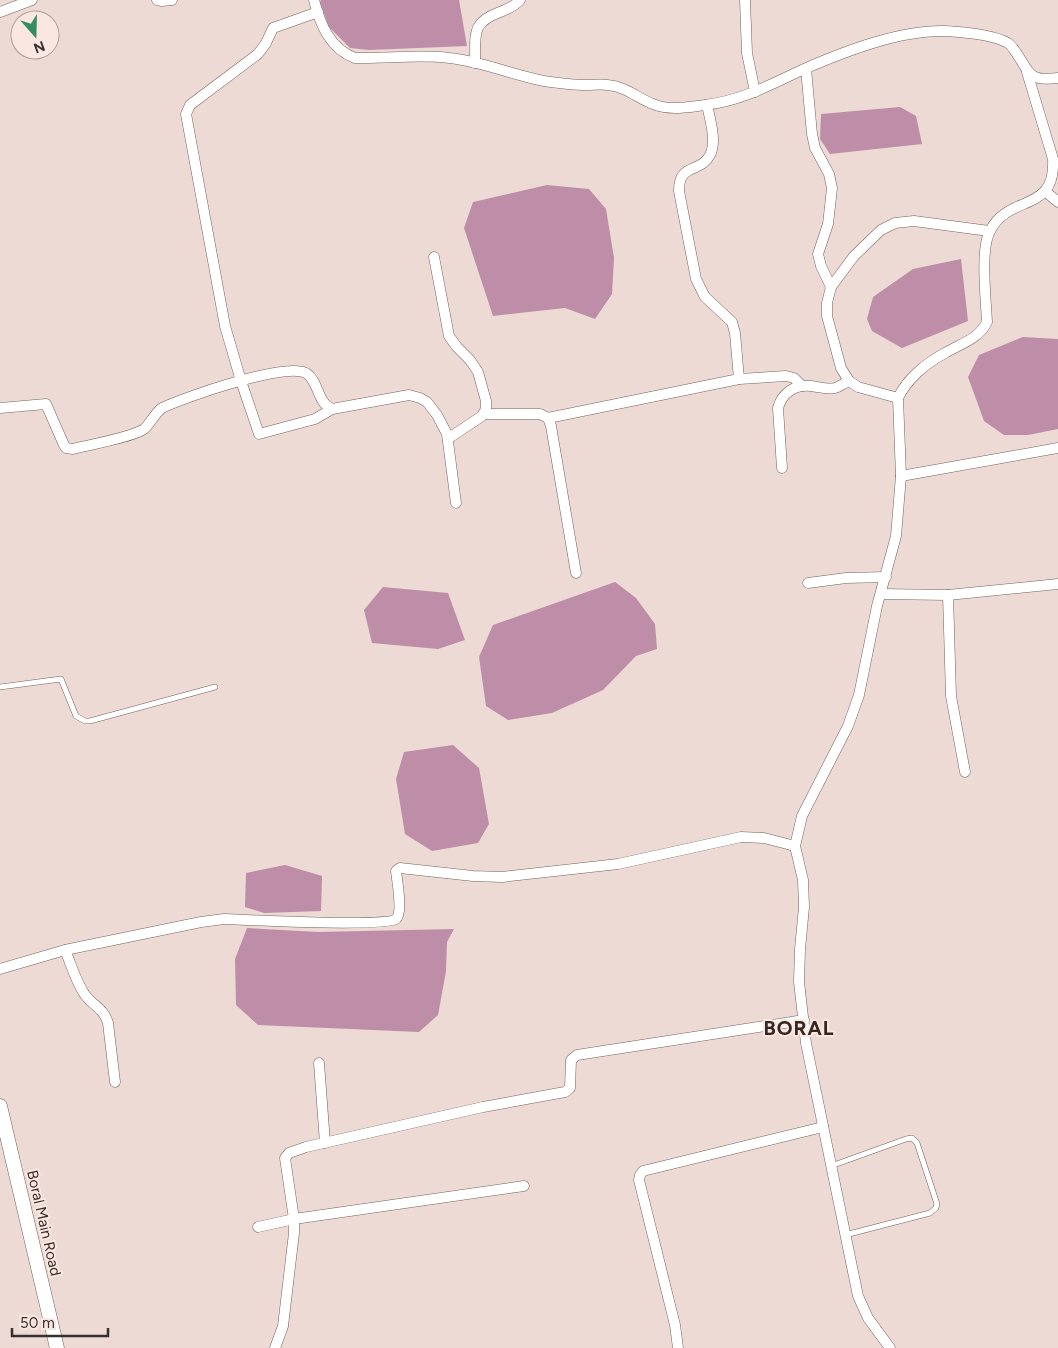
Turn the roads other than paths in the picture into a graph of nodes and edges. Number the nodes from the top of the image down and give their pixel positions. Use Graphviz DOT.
graph roads {
  1 [pos="32,0"];
  2 [pos="157,0"];
  3 [pos="172,0"];
  4 [pos="314,0"];
  5 [pos="520,0"];
  6 [pos="745,0"];
  7 [pos="0,12"];
  8 [pos="318,12"];
  9 [pos="475,63"];
  10 [pos="806,69"];
  11 [pos="1028,72"];
  12 [pos="1058,78"];
  13 [pos="755,92"];
  14 [pos="708,104"];
  15 [pos="1046,192"];
  16 [pos="1058,202"];
  17 [pos="990,231"];
  18 [pos="434,257"];
  19 [pos="831,288"];
  20 [pos="739,380"];
  21 [pos="241,381"];
  22 [pos="849,381"];
  23 [pos="802,386"];
  24 [pos="898,398"];
  25 [pos="0,408"];
  26 [pos="332,409"];
  27 [pos="484,414"];
  28 [pos="548,418"];
  29 [pos="449,438"];
  30 [pos="1058,448"];
  31 [pos="782,468"];
  32 [pos="901,476"];
  33 [pos="456,503"];
  34 [pos="576,573"];
  35 [pos="886,577"];
  36 [pos="808,583"];
  37 [pos="1058,584"];
  38 [pos="881,594"];
  39 [pos="948,595"];
  40 [pos="0,687"];
  41 [pos="215,687"];
  42 [pos="965,772"];
  43 [pos="795,846"];
  44 [pos="65,950"];
  45 [pos="0,969"];
  46 [pos="804,1020"];
  47 [pos="319,1063"];
  48 [pos="115,1082"];
  49 [pos="0,1106"];
  50 [pos="823,1127"];
  51 [pos="325,1143"];
  52 [pos="830,1166"];
  53 [pos="524,1186"];
  54 [pos="294,1219"];
  55 [pos="258,1227"];
  56 [pos="845,1235"];
  57 [pos="55,1347"];
  58 [pos="275,1348"];
  59 [pos="678,1348"];
  60 [pos="890,1348"];
  1 -- 7 [label="street"];
  2 -- 3 [label="street"];
  4 -- 8 [label="street"];
  5 -- 9 [label="street"];
  6 -- 13 [label="street"];
  8 -- 9 [label="street"];
  8 -- 21 [label="street"];
  9 -- 14 [label="street"];
  10 -- 11 [label="street"];
  10 -- 13 [label="street"];
  10 -- 19 [label="street"];
  11 -- 12 [label="street"];
  11 -- 15 [label="street"];
  13 -- 14 [label="street"];
  14 -- 20 [label="street"];
  15 -- 16 [label="street"];
  15 -- 17 [label="street"];
  17 -- 19 [label="street"];
  17 -- 24 [label="street"];
  18 -- 27 [label="street"];
  19 -- 22 [label="street"];
  20 -- 23 [label="street"];
  20 -- 28 [label="street"];
  21 -- 25 [label="street"];
  21 -- 26 [label="street"];
  21 -- 26 [label="street"];
  22 -- 23 [label="street"];
  22 -- 24 [label="street"];
  23 -- 31 [label="street"];
  24 -- 32 [label="street"];
  26 -- 29 [label="street"];
  27 -- 28 [label="street"];
  27 -- 29 [label="street"];
  28 -- 34 [label="street"];
  29 -- 33 [label="street"];
  30 -- 32 [label="street"];
  32 -- 35 [label="street"];
  35 -- 36 [label="street"];
  35 -- 38 [label="street"];
  37 -- 39 [label="street"];
  38 -- 39 [label="street"];
  38 -- 43 [label="street"];
  39 -- 42 [label="street"];
  40 -- 41 [label="lane"];
  43 -- 44 [label="street"];
  43 -- 46 [label="street"];
  44 -- 45 [label="street"];
  44 -- 48 [label="street"];
  46 -- 50 [label="street"];
  46 -- 51 [label="street"];
  47 -- 51 [label="street"];
  49 -- 57 [label="main road, Boral Main Road"];
  50 -- 52 [label="street"];
  50 -- 59 [label="street"];
  51 -- 54 [label="street"];
  52 -- 56 [label="street"];
  52 -- 56 [label="lane"];
  53 -- 54 [label="street"];
  54 -- 55 [label="street"];
  54 -- 58 [label="street"];
  56 -- 60 [label="street"];
}
